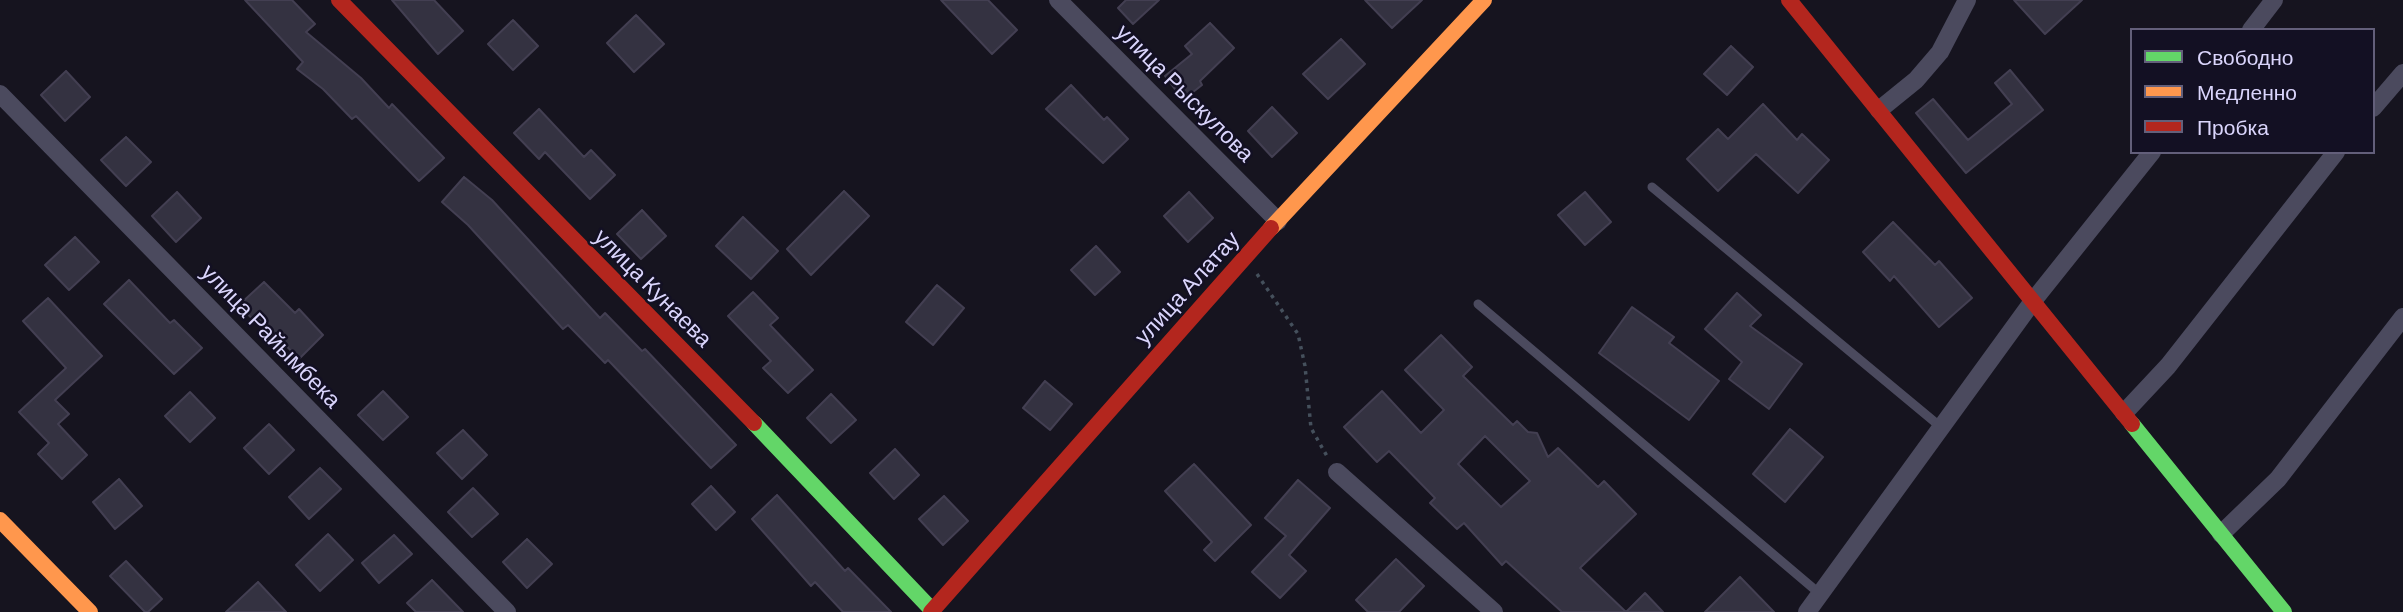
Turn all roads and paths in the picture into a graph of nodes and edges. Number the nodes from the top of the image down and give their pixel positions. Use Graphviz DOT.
graph roads {
  1 [pos="338,0"];
  2 [pos="1058,0"];
  3 [pos="1484,0"];
  4 [pos="1789,0"];
  5 [pos="1967,0"];
  6 [pos="2274,0"];
  7 [pos="2252,28"];
  8 [pos="2403,73"];
  9 [pos="0,94"];
  10 [pos="2375,106"];
  11 [pos="1879,110"];
  12 [pos="2150,154"];
  13 [pos="2334,154"];
  14 [pos="1652,187"];
  15 [pos="1278,221"];
  16 [pos="1246,256"];
  17 [pos="2033,301"];
  18 [pos="1478,304"];
  19 [pos="2403,317"];
  20 [pos="2123,413"];
  21 [pos="1942,428"];
  22 [pos="1337,471"];
  23 [pos="0,520"];
  24 [pos="2221,534"];
  25 [pos="1820,594"];
  26 [pos="932,611"];
  27 [pos="90,612"];
  28 [pos="507,612"];
  29 [pos="1494,612"];
  30 [pos="1807,612"];
  31 [pos="2284,612"];
  1 -- 26 [label="street, улица Кунаева"];
  2 -- 15 [label="street, улица Рыскулова"];
  3 -- 15 [label="street, улица Алатау"];
  4 -- 11 [label="street"];
  5 -- 11 [label="street"];
  6 -- 7 [label="street"];
  8 -- 10 [label="street"];
  9 -- 28 [label="street, улица Райымбека"];
  11 -- 17 [label="street"];
  12 -- 17 [label="street"];
  13 -- 20 [label="street"];
  14 -- 21 [label="lane"];
  15 -- 16 [label="street, улица Алатау"];
  16 -- 22 [label="path"];
  16 -- 26 [label="street, улица Алатау"];
  17 -- 20 [label="street"];
  17 -- 21 [label="street"];
  18 -- 25 [label="lane"];
  19 -- 24 [label="street"];
  20 -- 24 [label="street"];
  21 -- 25 [label="street"];
  22 -- 29 [label="street"];
  23 -- 27 [label="street"];
  24 -- 31 [label="street"];
  25 -- 30 [label="street"];
}
